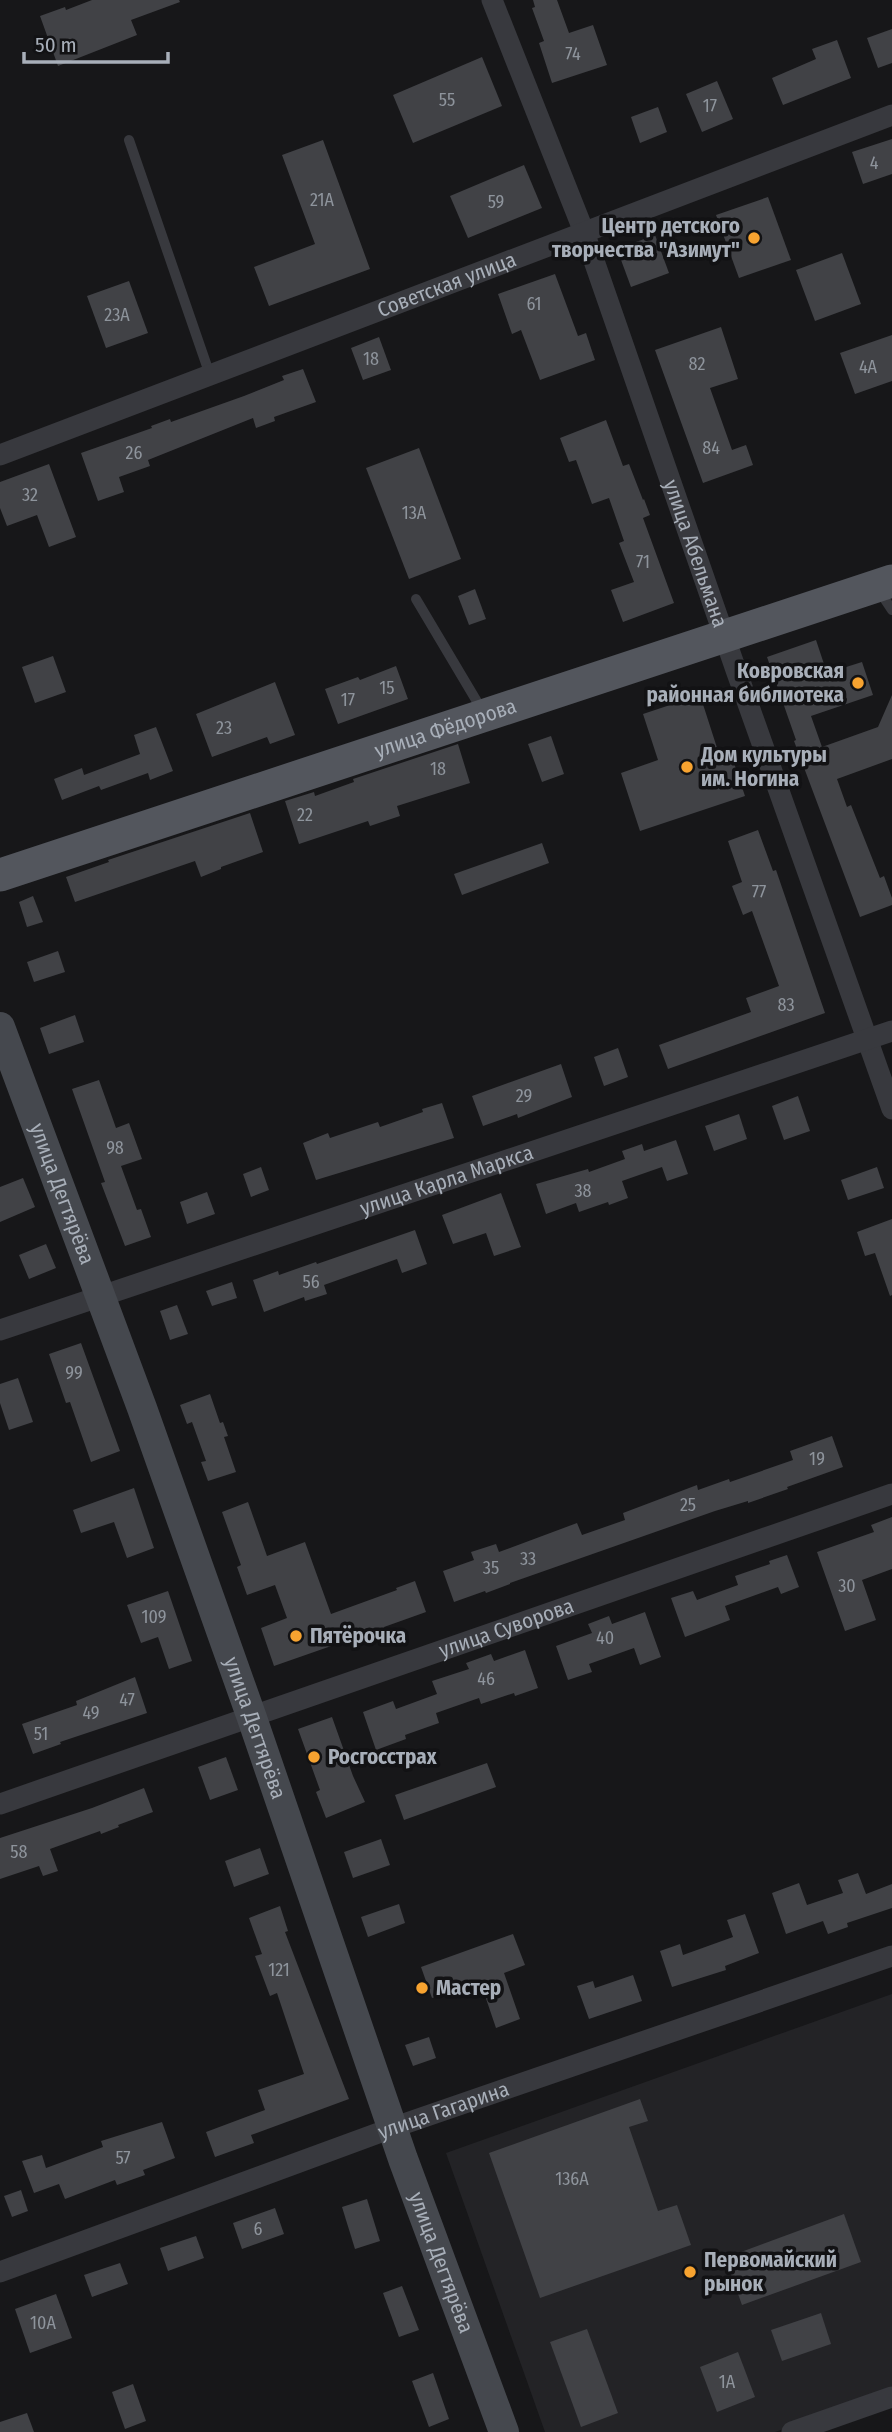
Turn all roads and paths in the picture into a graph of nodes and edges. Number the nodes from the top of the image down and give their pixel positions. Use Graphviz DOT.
graph roads {
  1 [pos="492,0"];
  2 [pos="892,115"];
  3 [pos="129,139"];
  4 [pos="584,232"];
  5 [pos="210,375"];
  6 [pos="0,455"];
  7 [pos="887,593"];
  8 [pos="416,599"];
  9 [pos="724,637"];
  10 [pos="485,716"];
  11 [pos="0,875"];
  12 [pos="0,1027"];
  13 [pos="892,1031"];
  14 [pos="867,1039"];
  15 [pos="892,1109"];
  16 [pos="100,1297"];
  17 [pos="0,1330"];
  18 [pos="892,1494"];
  19 [pos="252,1718"];
  20 [pos="0,1804"];
  21 [pos="892,1956"];
  22 [pos="392,2128"];
  23 [pos="0,2272"];
  24 [pos="892,2397"];
  25 [pos="504,2432"];
  26 [pos="792,2432"];
  1 -- 4 [label="street, улица Абельмана"];
  2 -- 4 [label="street, Советская улица"];
  3 -- 5 [label="lane"];
  4 -- 5 [label="street, Советская улица"];
  4 -- 9 [label="street, улица Абельмана"];
  5 -- 6 [label="street, Советская улица"];
  7 -- 9 [label="main road, улица Фёдорова"];
  8 -- 10 [label="lane"];
  9 -- 10 [label="main road, улица Фёдорова"];
  9 -- 14 [label="street, улица Абельмана"];
  10 -- 11 [label="main road, улица Фёдорова"];
  12 -- 16 [label="main road, улица Дегтярёва"];
  13 -- 14 [label="street, улица Карла Маркса"];
  14 -- 15 [label="street, улица Абельмана"];
  14 -- 16 [label="street, улица Карла Маркса"];
  16 -- 17 [label="street, улица Карла Маркса"];
  16 -- 19 [label="main road, улица Дегтярёва"];
  18 -- 19 [label="street, улица Суворова"];
  19 -- 20 [label="street, улица Суворова"];
  19 -- 22 [label="main road, улица Дегтярёва"];
  21 -- 22 [label="street, улица Гагарина"];
  22 -- 23 [label="street, улица Гагарина"];
  22 -- 25 [label="main road, улица Дегтярёва"];
  24 -- 26 [label="street"];
}
